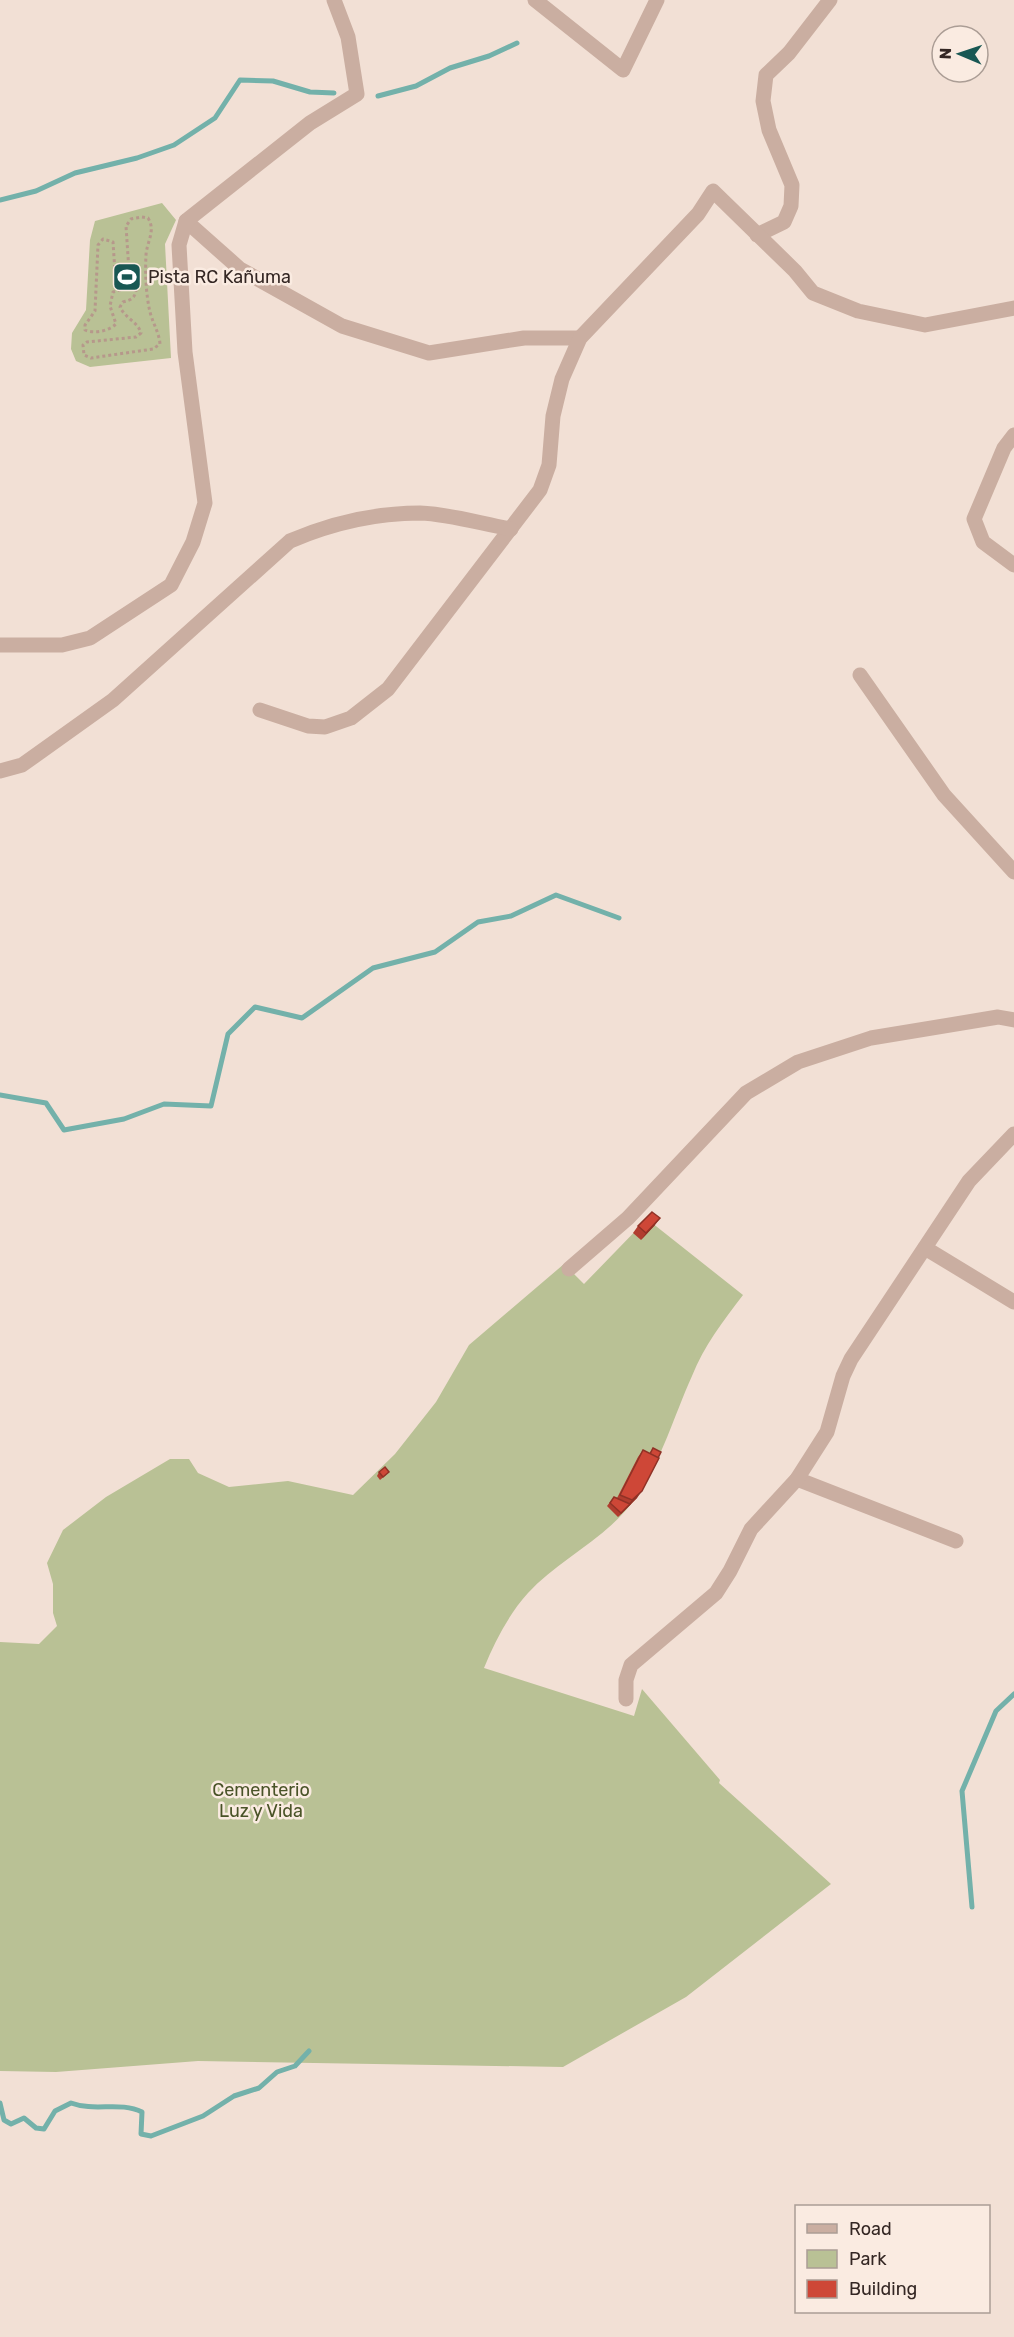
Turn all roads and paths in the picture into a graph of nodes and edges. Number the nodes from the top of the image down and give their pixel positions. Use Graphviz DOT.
graph roads {
  1 [pos="334,0"];
  2 [pos="535,0"];
  3 [pos="657,0"];
  4 [pos="830,0"];
  5 [pos="186,221"];
  6 [pos="757,235"];
  7 [pos="147,282"];
  8 [pos="1014,308"];
  9 [pos="580,338"];
  10 [pos="1014,435"];
  11 [pos="1007,462"];
  12 [pos="512,529"];
  13 [pos="1014,565"];
  14 [pos="0,645"];
  15 [pos="860,675"];
  16 [pos="260,710"];
  17 [pos="0,771"];
  18 [pos="1014,872"];
  19 [pos="1014,1020"];
  20 [pos="1014,1134"];
  21 [pos="925,1248"];
  22 [pos="569,1269"];
  23 [pos="1014,1302"];
  24 [pos="797,1479"];
  25 [pos="956,1541"];
  26 [pos="626,1699"];
  1 -- 5 [label="street"];
  2 -- 3 [label="street"];
  4 -- 6 [label="street"];
  5 -- 9 [label="street"];
  5 -- 14 [label="street"];
  6 -- 8 [label="street"];
  6 -- 9 [label="street"];
  7 -- 7 [label="path"];
  9 -- 12 [label="street"];
  10 -- 11 [label="street"];
  11 -- 13 [label="street"];
  12 -- 16 [label="street"];
  12 -- 17 [label="street"];
  15 -- 18 [label="street"];
  19 -- 22 [label="street"];
  20 -- 21 [label="street"];
  21 -- 23 [label="street"];
  21 -- 24 [label="street"];
  24 -- 25 [label="street"];
  24 -- 26 [label="street"];
}
